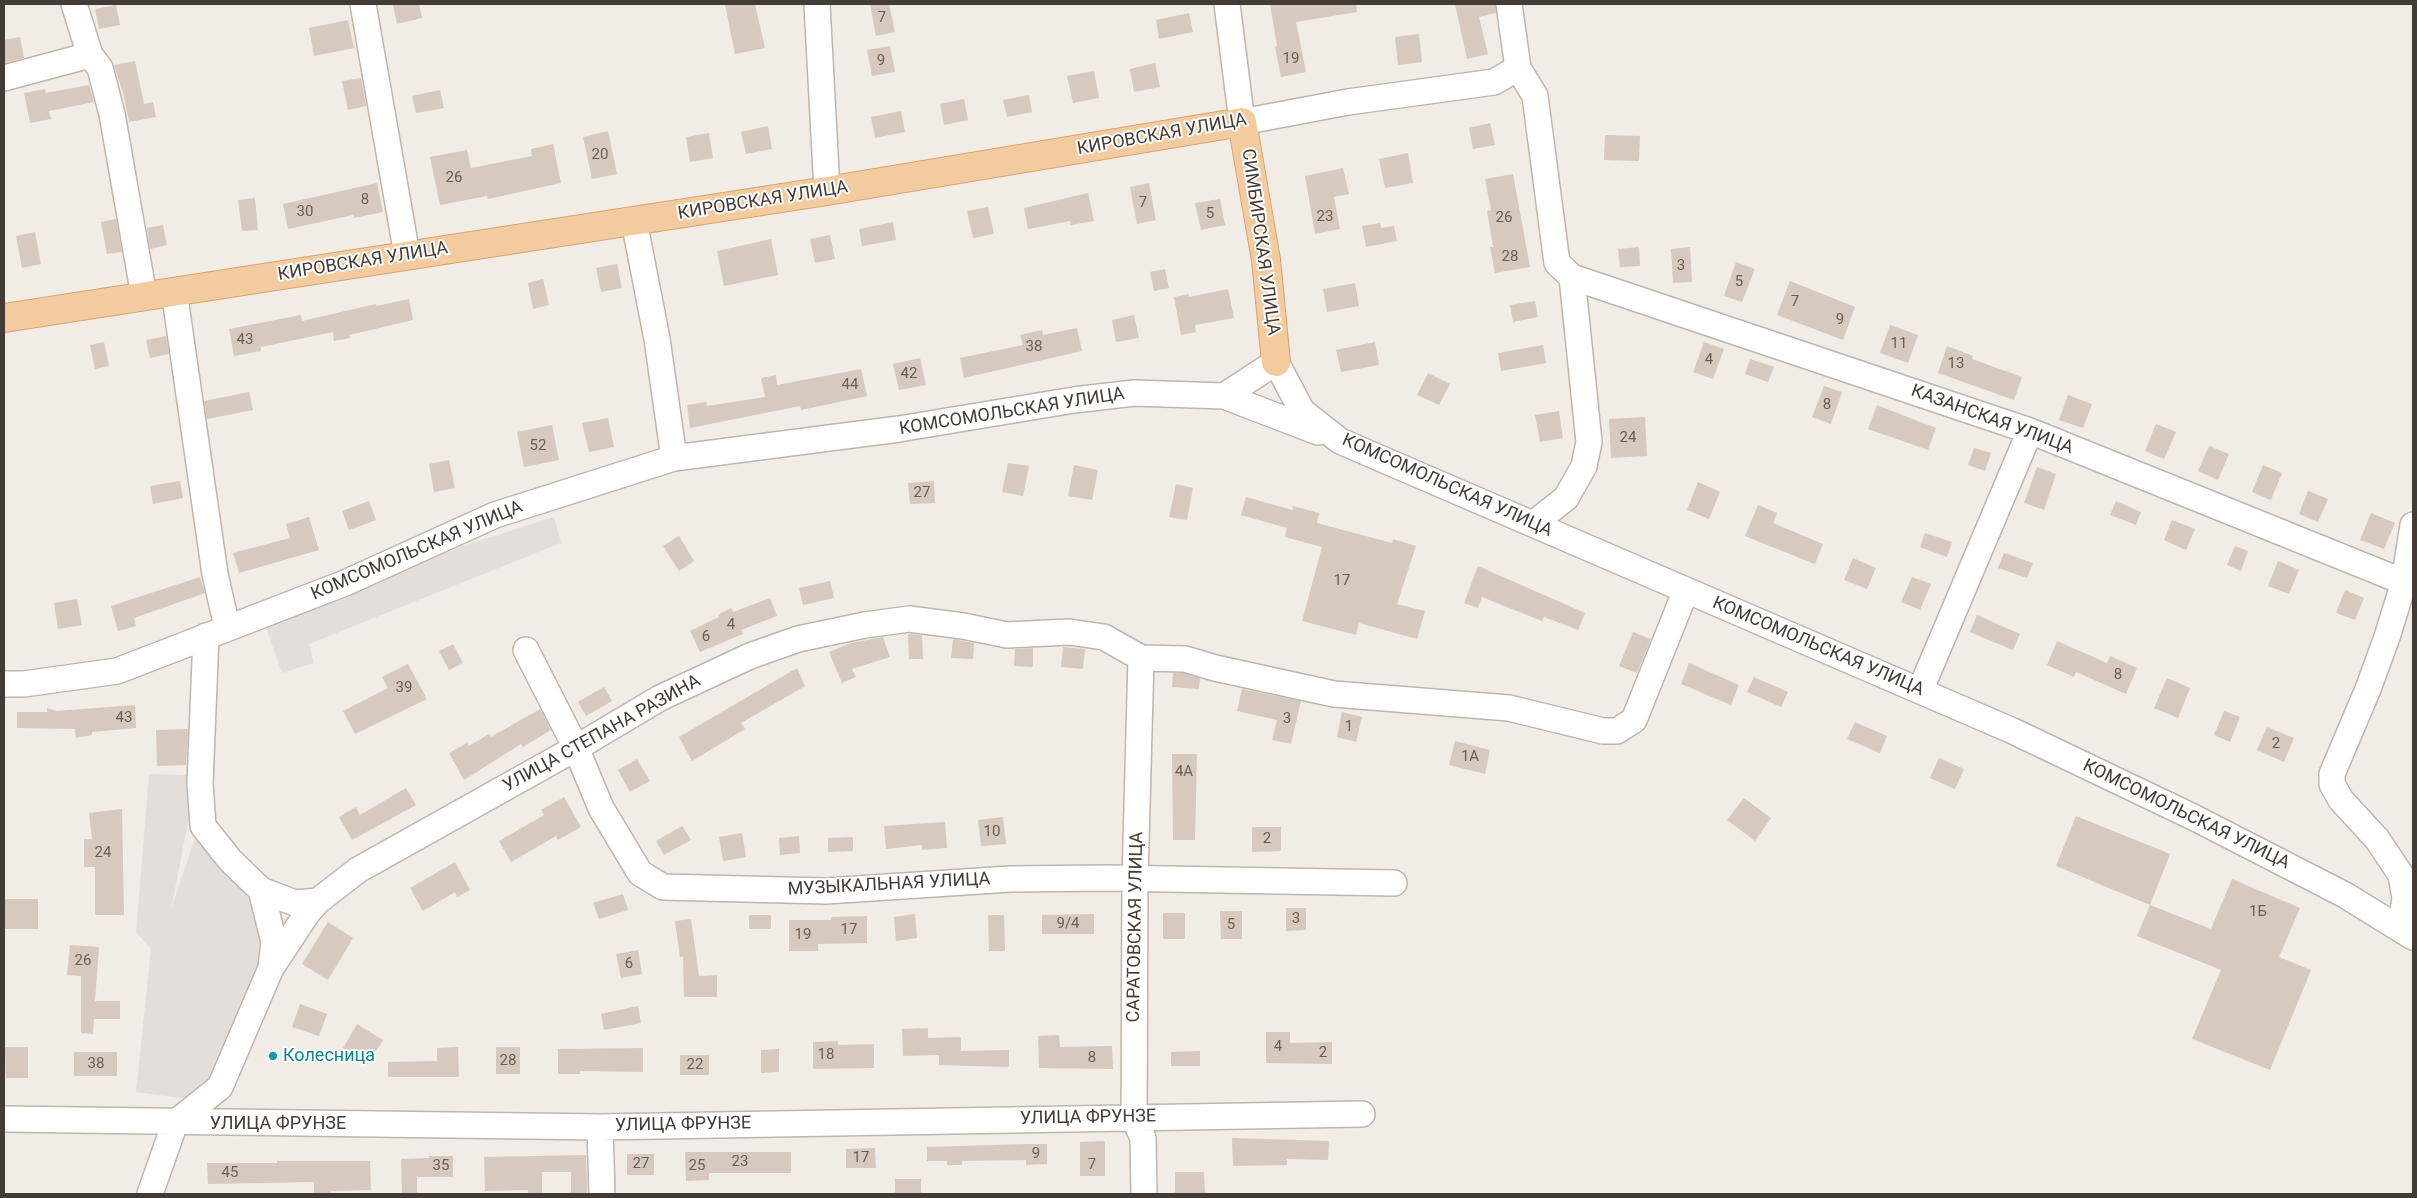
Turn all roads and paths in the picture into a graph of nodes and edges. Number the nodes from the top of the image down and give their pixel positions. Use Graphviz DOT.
graph roads {
  1 [pos="74,4"];
  2 [pos="362,4"];
  3 [pos="817,4"];
  4 [pos="1227,4"];
  5 [pos="1509,4"];
  6 [pos="90,55"];
  7 [pos="1518,68"];
  8 [pos="4,78"];
  9 [pos="1242,122"];
  10 [pos="827,191"];
  11 [pos="634,221"];
  12 [pos="406,255"];
  13 [pos="1572,277"];
  14 [pos="174,291"];
  15 [pos="144,296"];
  16 [pos="4,318"];
  17 [pos="1276,362"];
  18 [pos="1224,396"];
  19 [pos="2030,431"];
  20 [pos="1340,441"];
  21 [pos="674,458"];
  22 [pos="1533,524"];
  23 [pos="2413,525"];
  24 [pos="2404,582"];
  25 [pos="1686,590"];
  26 [pos="217,632"];
  27 [pos="526,650"];
  28 [pos="1141,658"];
  29 [pos="4,684"];
  30 [pos="1920,690"];
  31 [pos="576,748"];
  32 [pos="1136,880"];
  33 [pos="1394,883"];
  34 [pos="261,890"];
  35 [pos="318,901"];
  36 [pos="2405,931"];
  37 [pos="271,968"];
  38 [pos="1362,1114"];
  39 [pos="1134,1118"];
  40 [pos="4,1119"];
  41 [pos="175,1123"];
  42 [pos="600,1127"];
  43 [pos="150,1194"];
  44 [pos="602,1194"];
  45 [pos="1144,1194"];
  1 -- 6 [label="street"];
  2 -- 12 [label="street"];
  3 -- 10 [label="street"];
  4 -- 9 [label="street, СИМБИРСКАЯ УЛИЦА"];
  5 -- 7 [label="street"];
  6 -- 8 [label="street"];
  6 -- 15 [label="street"];
  7 -- 9 [label="street, КИРОВСКАЯ УЛИЦА"];
  7 -- 13 [label="street"];
  9 -- 10 [label="main road, КИРОВСКАЯ УЛИЦА"];
  9 -- 17 [label="main road, СИМБИРСКАЯ УЛИЦА"];
  10 -- 11 [label="main road, КИРОВСКАЯ УЛИЦА"];
  11 -- 12 [label="main road, КИРОВСКАЯ УЛИЦА"];
  11 -- 21 [label="street"];
  12 -- 14 [label="main road, КИРОВСКАЯ УЛИЦА"];
  13 -- 19 [label="street, КАЗАНСКАЯ УЛИЦА"];
  13 -- 22 [label="street"];
  14 -- 15 [label="main road, КИРОВСКАЯ УЛИЦА"];
  14 -- 26 [label="street"];
  15 -- 16 [label="main road, КИРОВСКАЯ УЛИЦА"];
  17 -- 18 [label="street"];
  17 -- 20 [label="street, КОМСОМОЛЬСКАЯ УЛИЦА"];
  18 -- 20 [label="street, КОМСОМОЛЬСКАЯ УЛИЦА"];
  18 -- 21 [label="street, КОМСОМОЛЬСКАЯ УЛИЦА"];
  19 -- 24 [label="street, КАЗАНСКАЯ УЛИЦА"];
  19 -- 30 [label="street"];
  20 -- 22 [label="street, КОМСОМОЛЬСКАЯ УЛИЦА"];
  21 -- 26 [label="street, КОМСОМОЛЬСКАЯ УЛИЦА"];
  22 -- 25 [label="street, КОМСОМОЛЬСКАЯ УЛИЦА"];
  23 -- 24 [label="street"];
  24 -- 36 [label="street"];
  25 -- 28 [label="street, УЛИЦА СТЕПАНА РАЗИНА"];
  25 -- 30 [label="street, КОМСОМОЛЬСКАЯ УЛИЦА"];
  26 -- 29 [label="street, КОМСОМОЛЬСКАЯ УЛИЦА"];
  26 -- 34 [label="street"];
  27 -- 31 [label="street, МУЗЫКАЛЬНАЯ УЛИЦА"];
  28 -- 31 [label="street, УЛИЦА СТЕПАНА РАЗИНА"];
  28 -- 32 [label="street, САРАТОВСКАЯ УЛИЦА"];
  30 -- 36 [label="street, КОМСОМОЛЬСКАЯ УЛИЦА"];
  31 -- 32 [label="street, МУЗЫКАЛЬНАЯ УЛИЦА"];
  31 -- 35 [label="street, УЛИЦА СТЕПАНА РАЗИНА"];
  32 -- 33 [label="street, МУЗЫКАЛЬНАЯ УЛИЦА"];
  32 -- 39 [label="street, САРАТОВСКАЯ УЛИЦА"];
  34 -- 35 [label="street"];
  34 -- 37 [label="street"];
  35 -- 37 [label="street, УЛИЦА СТЕПАНА РАЗИНА"];
  37 -- 41 [label="street, УЛИЦА СТЕПАНА РАЗИНА"];
  38 -- 39 [label="street, УЛИЦА ФРУНЗЕ"];
  39 -- 42 [label="street, УЛИЦА ФРУНЗЕ"];
  39 -- 45 [label="street, САРАТОВСКАЯ УЛИЦА"];
  40 -- 41 [label="street, УЛИЦА ФРУНЗЕ"];
  41 -- 42 [label="street, УЛИЦА ФРУНЗЕ"];
  41 -- 43 [label="street"];
  42 -- 44 [label="street"];
}
